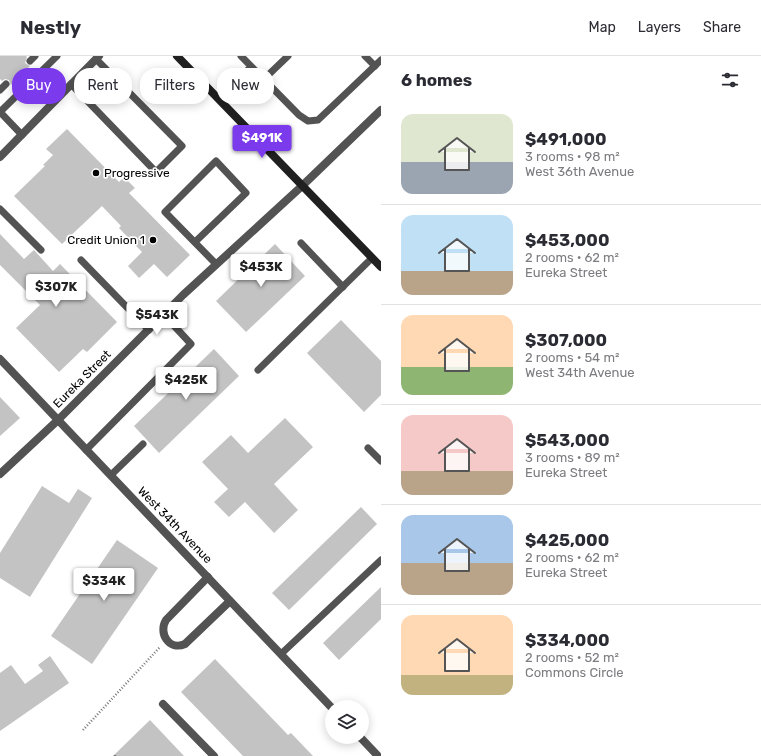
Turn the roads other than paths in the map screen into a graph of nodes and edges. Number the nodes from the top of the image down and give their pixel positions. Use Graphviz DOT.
graph roads {
  1 [pos="57,56"];
  2 [pos="177,56"];
  3 [pos="241,56"];
  4 [pos="288,56"];
  5 [pos="365,56"];
  6 [pos="98,58"];
  7 [pos="381,60"];
  8 [pos="251,66"];
  9 [pos="375,66"];
  10 [pos="274,69"];
  11 [pos="6,84"];
  12 [pos="71,84"];
  13 [pos="274,89"];
  14 [pos="0,90"];
  15 [pos="217,97"];
  16 [pos="224,104"];
  17 [pos="381,110"];
  18 [pos="0,112"];
  19 [pos="22,135"];
  20 [pos="0,157"];
  21 [pos="302,186"];
  22 [pos="0,209"];
  23 [pos="195,242"];
  24 [pos="301,243"];
  25 [pos="41,250"];
  26 [pos="372,258"];
  27 [pos="81,260"];
  28 [pos="216,264"];
  29 [pos="381,267"];
  30 [pos="343,287"];
  31 [pos="164,315"];
  32 [pos="149,330"];
  33 [pos="0,359"];
  34 [pos="258,370"];
  35 [pos="58,420"];
  36 [pos="143,444"];
  37 [pos="368,448"];
  38 [pos="86,450"];
  39 [pos="381,461"];
  40 [pos="0,474"];
  41 [pos="111,475"];
  42 [pos="381,560"];
  43 [pos="208,577"];
  44 [pos="230,601"];
  45 [pos="281,654"];
  46 [pos="325,701"];
  47 [pos="163,704"];
  48 [pos="367,744"];
  49 [pos="214,756"];
  50 [pos="378,756"];
  1 -- 18 [label="lane"];
  2 -- 15 [label="main road"];
  3 -- 8 [label="lane"];
  4 -- 10 [label="lane"];
  5 -- 9 [label="lane"];
  6 -- 12 [label="street"];
  6 -- 12 [label="lane"];
  7 -- 9 [label="lane"];
  9 -- 13 [label="lane"];
  11 -- 14 [label="lane"];
  12 -- 19 [label="street"];
  16 -- 21 [label="main road"];
  17 -- 21 [label="street, Eureka Street"];
  18 -- 19 [label="lane"];
  19 -- 20 [label="street"];
  21 -- 26 [label="main road"];
  21 -- 28 [label="street, Eureka Street"];
  22 -- 25 [label="lane"];
  23 -- 23 [label="lane"];
  23 -- 28 [label="lane"];
  24 -- 30 [label="lane"];
  26 -- 29 [label="main road"];
  26 -- 30 [label="lane"];
  27 -- 32 [label="lane"];
  28 -- 31 [label="street, Eureka Street"];
  30 -- 34 [label="lane"];
  31 -- 32 [label="street, Eureka Street"];
  31 -- 38 [label="lane"];
  32 -- 35 [label="street, Eureka Street"];
  33 -- 35 [label="street, West 34th Avenue"];
  35 -- 38 [label="street, West 34th Avenue"];
  35 -- 40 [label="street, Eureka Street"];
  36 -- 41 [label="lane"];
  37 -- 39 [label="lane"];
  38 -- 41 [label="street, West 34th Avenue"];
  41 -- 43 [label="street, West 34th Avenue"];
  42 -- 45 [label="lane"];
  43 -- 44 [label="street, West 34th Avenue"];
  43 -- 44 [label="street"];
  44 -- 45 [label="street, West 34th Avenue"];
  45 -- 46 [label="street, West 34th Avenue"];
  47 -- 49 [label="street"];
  48 -- 50 [label="street"];
}
